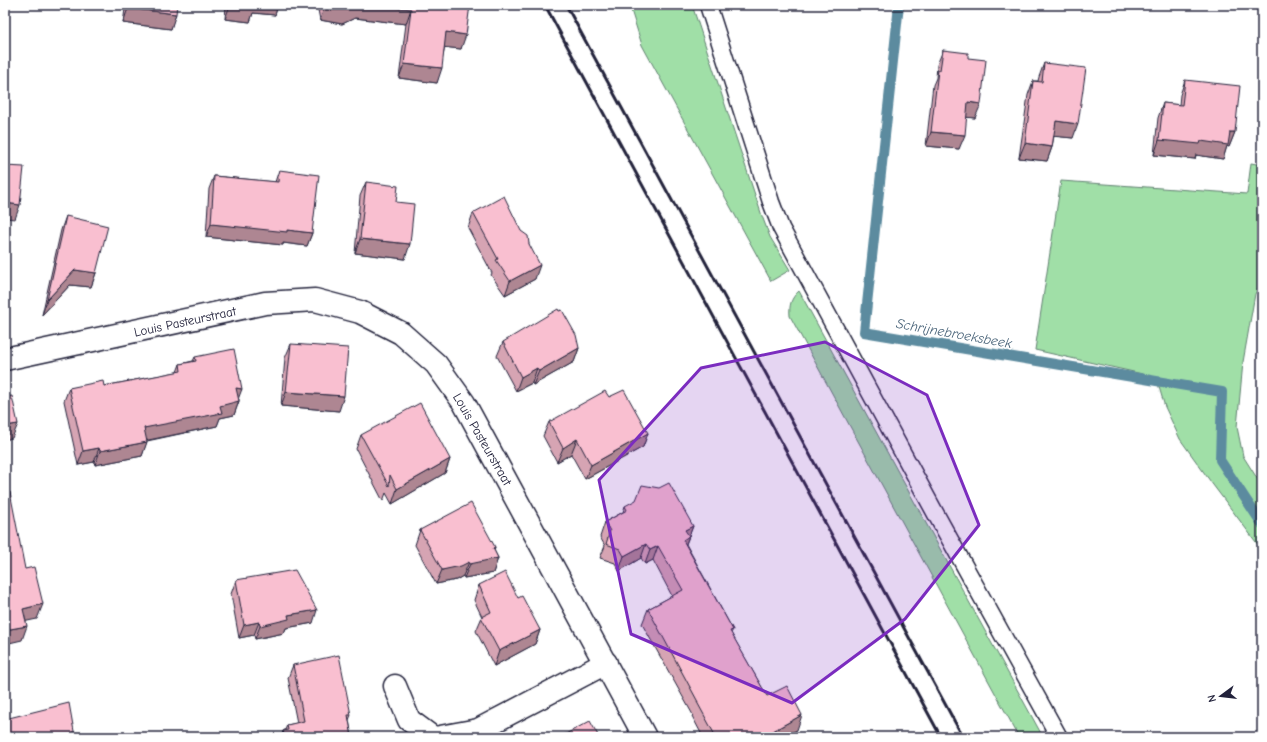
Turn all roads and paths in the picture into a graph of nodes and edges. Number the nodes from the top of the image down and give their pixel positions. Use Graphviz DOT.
graph roads {
  1 [pos="708,5"];
  2 [pos="5,359"];
  3 [pos="606,663"];
  4 [pos="395,686"];
  5 [pos="432,737"];
  6 [pos="440,737"];
  7 [pos="645,737"];
  8 [pos="1059,737"];
  1 -- 8 [label="lane"];
  2 -- 3 [label="street, Louis Pasteurstraat"];
  3 -- 6 [label="street"];
  3 -- 7 [label="street, Louis Pasteurstraat"];
  4 -- 5 [label="street"];
}
